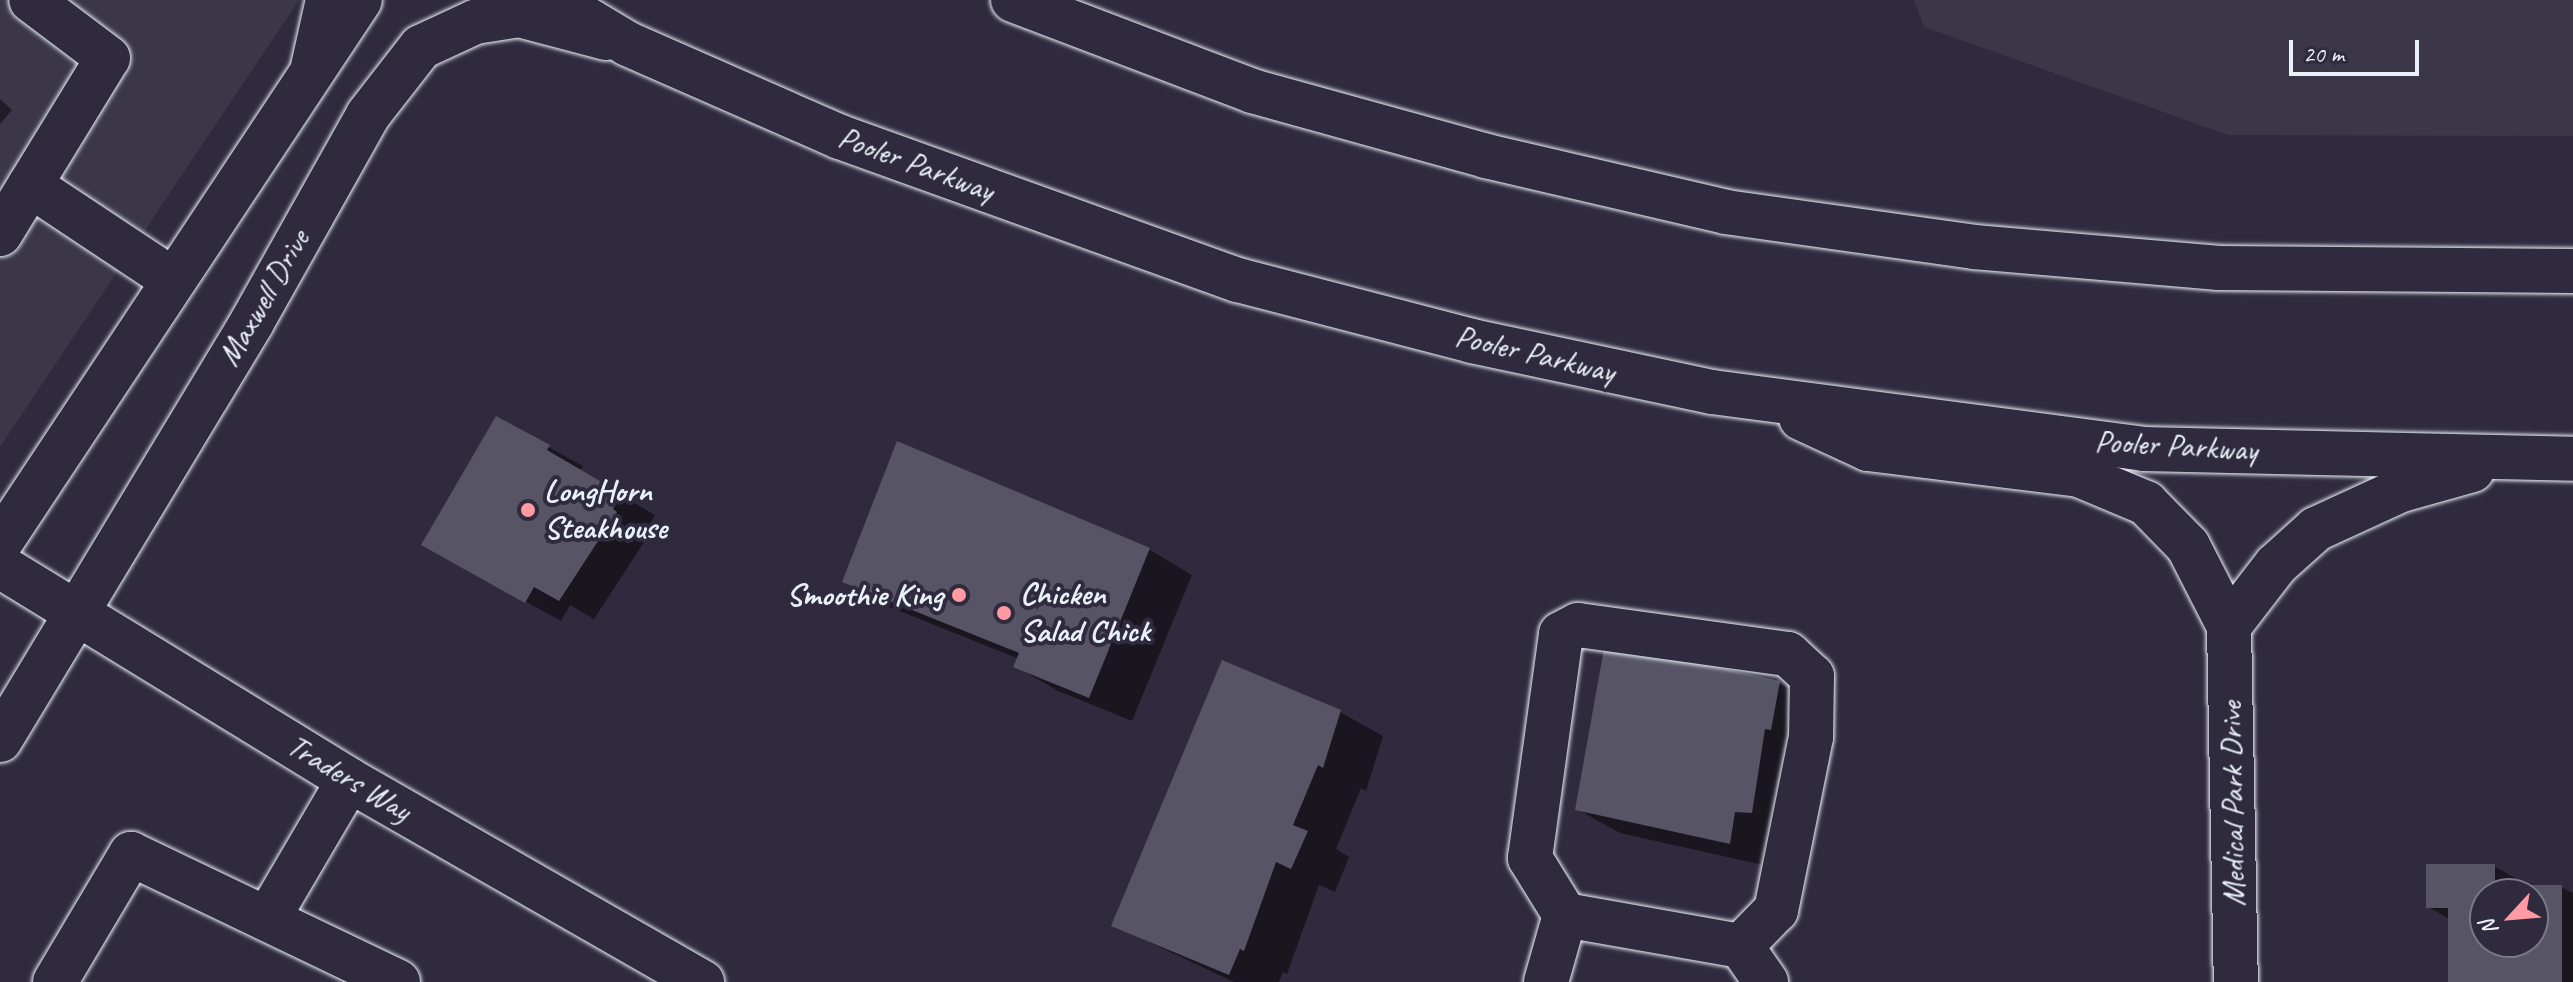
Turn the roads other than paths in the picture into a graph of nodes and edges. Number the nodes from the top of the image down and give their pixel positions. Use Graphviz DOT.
graph roads {
  1 [pos="31,0"];
  2 [pos="328,0"];
  3 [pos="360,0"];
  4 [pos="555,0"];
  5 [pos="1013,0"];
  6 [pos="628,44"];
  7 [pos="313,67"];
  8 [pos="30,185"];
  9 [pos="0,234"];
  10 [pos="2573,271"];
  11 [pos="173,280"];
  12 [pos="1762,400"];
  13 [pos="2573,459"];
  14 [pos="2522,460"];
  15 [pos="0,543"];
  16 [pos="0,566"];
  17 [pos="78,612"];
  18 [pos="2229,626"];
  19 [pos="0,740"];
  20 [pos="349,780"];
  21 [pos="1565,915"];
  22 [pos="268,918"];
  23 [pos="1741,946"];
  24 [pos="71,977"];
  25 [pos="398,982"];
  26 [pos="702,982"];
  27 [pos="1546,982"];
  28 [pos="1766,982"];
  29 [pos="2236,982"];
  1 -- 8 [label="main road"];
  2 -- 7 [label="main road"];
  3 -- 7 [label="main road"];
  4 -- 6 [label="main road, Pooler Parkway"];
  5 -- 10 [label="main road"];
  6 -- 12 [label="main road, Pooler Parkway"];
  6 -- 17 [label="main road, Maxwell Drive"];
  7 -- 11 [label="main road"];
  8 -- 9 [label="main road"];
  8 -- 11 [label="main road"];
  11 -- 15 [label="main road"];
  12 -- 14 [label="main road, Pooler Parkway"];
  12 -- 18 [label="main road"];
  13 -- 14 [label="main road, Pooler Parkway"];
  14 -- 18 [label="main road"];
  16 -- 17 [label="main road, Traders Way"];
  17 -- 19 [label="main road, Maxwell Drive"];
  17 -- 20 [label="main road, Traders Way"];
  18 -- 29 [label="main road, Medical Park Drive"];
  20 -- 22 [label="main road"];
  20 -- 26 [label="main road, Traders Way"];
  21 -- 23 [label="main road"];
  21 -- 23 [label="main road"];
  21 -- 27 [label="main road"];
  22 -- 24 [label="main road"];
  22 -- 25 [label="main road"];
  23 -- 28 [label="main road"];
}
